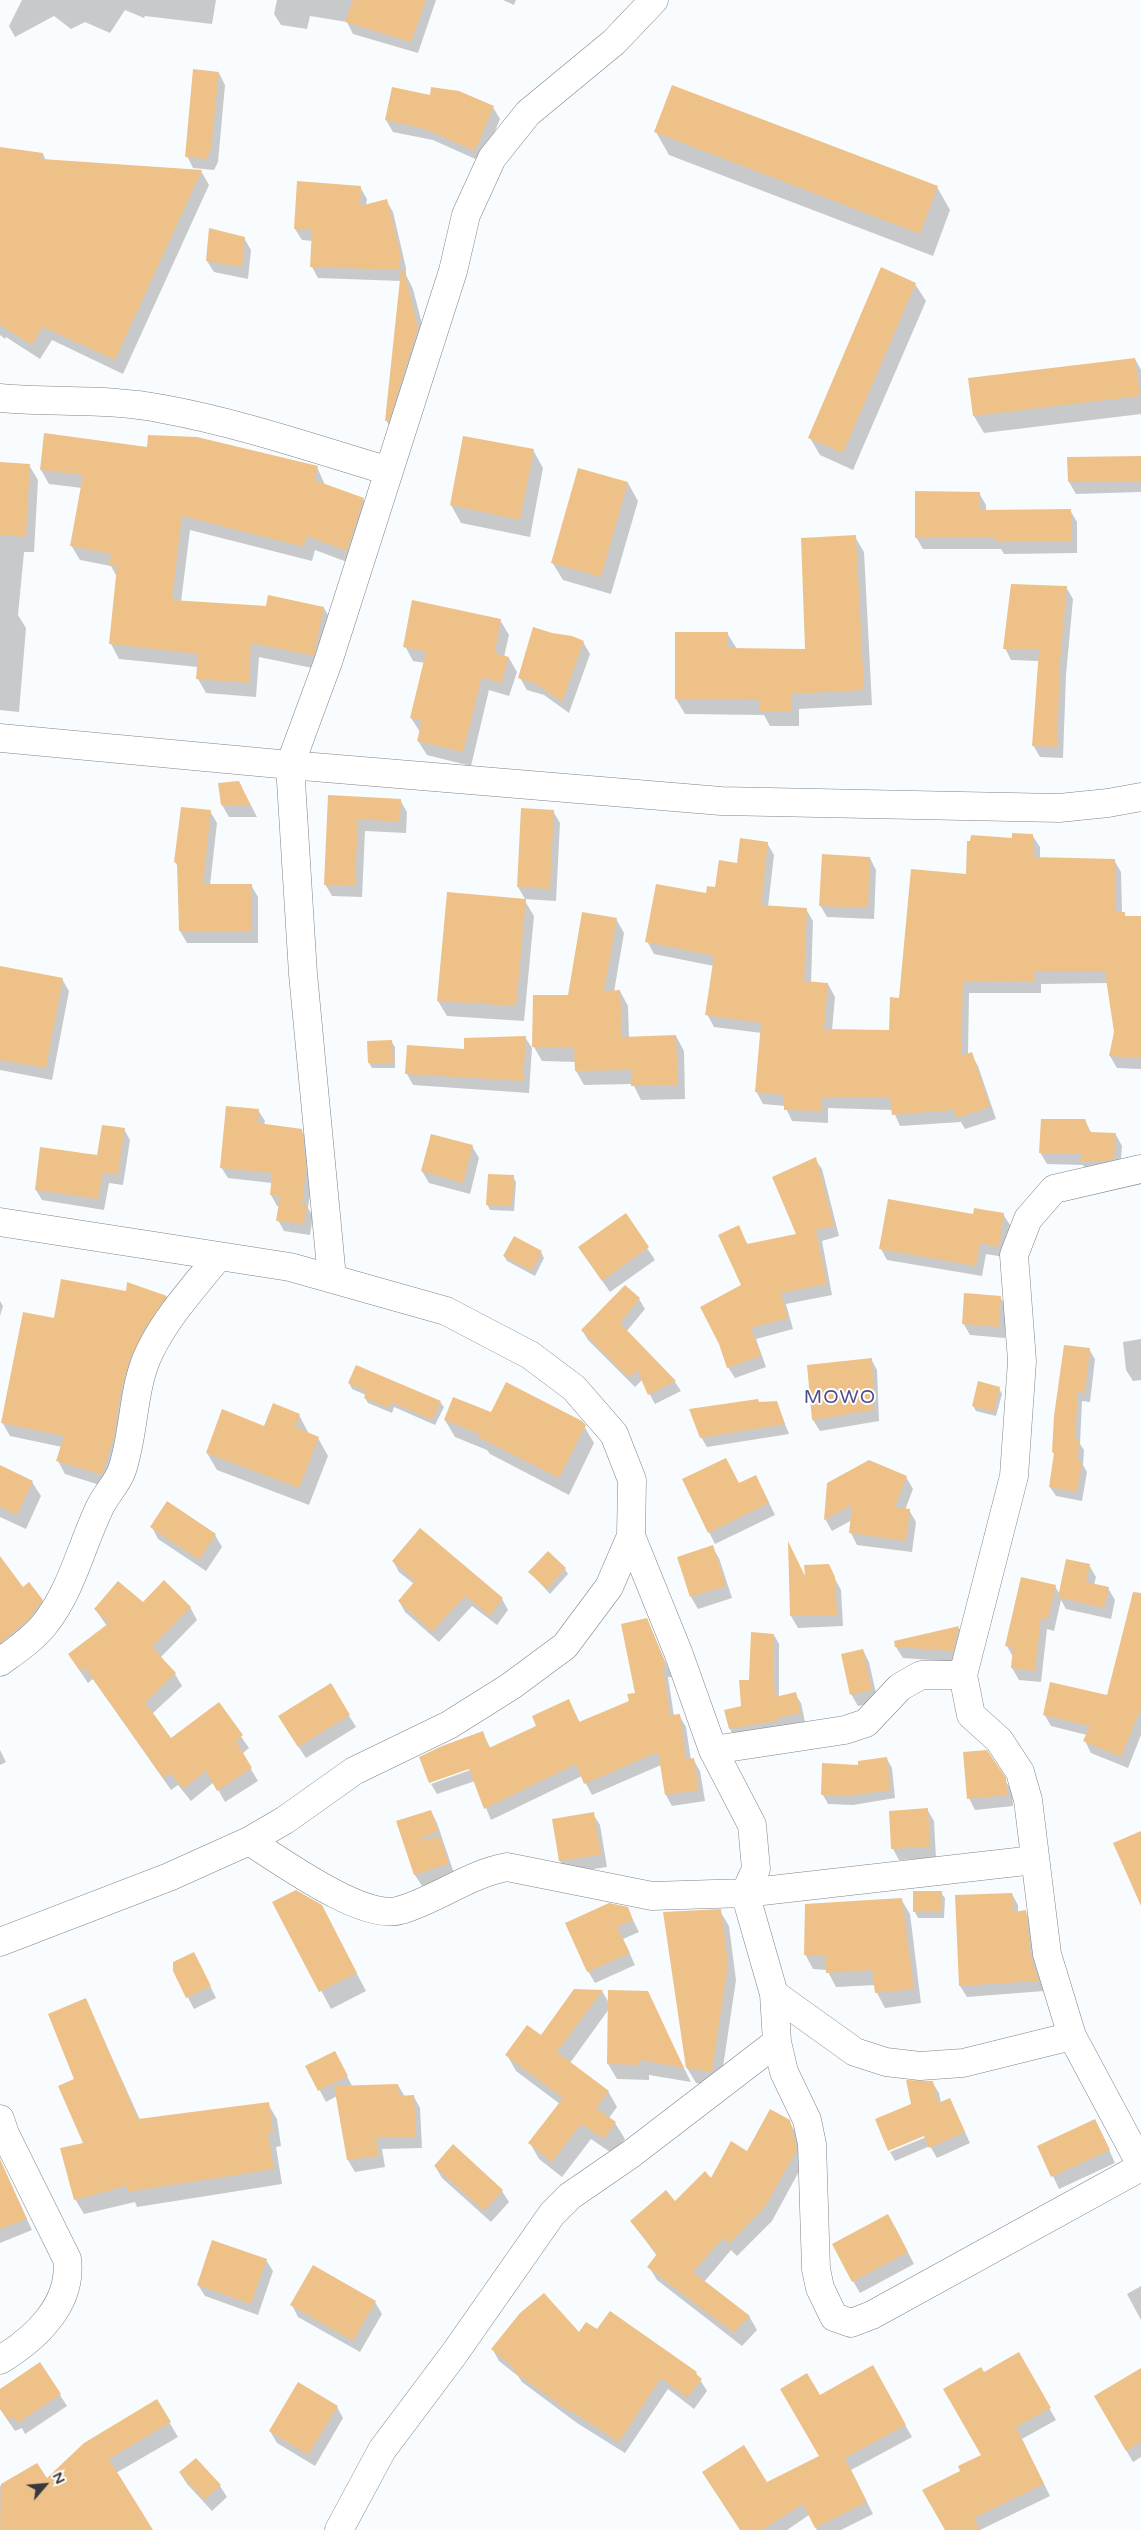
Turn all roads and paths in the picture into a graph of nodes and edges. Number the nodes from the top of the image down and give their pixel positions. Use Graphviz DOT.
graph roads {
  1 [pos="654,0"];
  2 [pos="0,398"];
  3 [pos="390,471"];
  4 [pos="0,738"];
  5 [pos="290,765"];
  6 [pos="1141,797"];
  7 [pos="1141,1169"];
  8 [pos="0,1222"];
  9 [pos="219,1256"];
  10 [pos="332,1278"];
  11 [pos="631,1536"];
  12 [pos="0,1662"];
  13 [pos="963,1675"];
  14 [pos="713,1750"];
  15 [pos="248,1841"];
  16 [pos="1034,1860"];
  17 [pos="745,1893"];
  18 [pos="0,1942"];
  19 [pos="774,1994"];
  20 [pos="1072,2036"];
  21 [pos="778,2042"];
  22 [pos="0,2119"];
  23 [pos="1141,2166"];
  24 [pos="0,2360"];
  25 [pos="340,2530"];
  1 -- 3 [label="street"];
  2 -- 3 [label="street"];
  3 -- 5 [label="street"];
  4 -- 5 [label="street"];
  5 -- 6 [label="street"];
  5 -- 10 [label="street"];
  7 -- 13 [label="street"];
  8 -- 9 [label="street"];
  9 -- 10 [label="street"];
  9 -- 12 [label="street"];
  10 -- 11 [label="street"];
  11 -- 14 [label="street"];
  11 -- 15 [label="street"];
  13 -- 14 [label="street"];
  13 -- 16 [label="street"];
  14 -- 17 [label="street"];
  15 -- 17 [label="street"];
  15 -- 18 [label="street"];
  16 -- 17 [label="street"];
  16 -- 20 [label="street"];
  17 -- 19 [label="street"];
  19 -- 20 [label="street"];
  19 -- 21 [label="street"];
  20 -- 23 [label="street"];
  21 -- 23 [label="street"];
  21 -- 25 [label="street"];
  22 -- 24 [label="street"];
}
